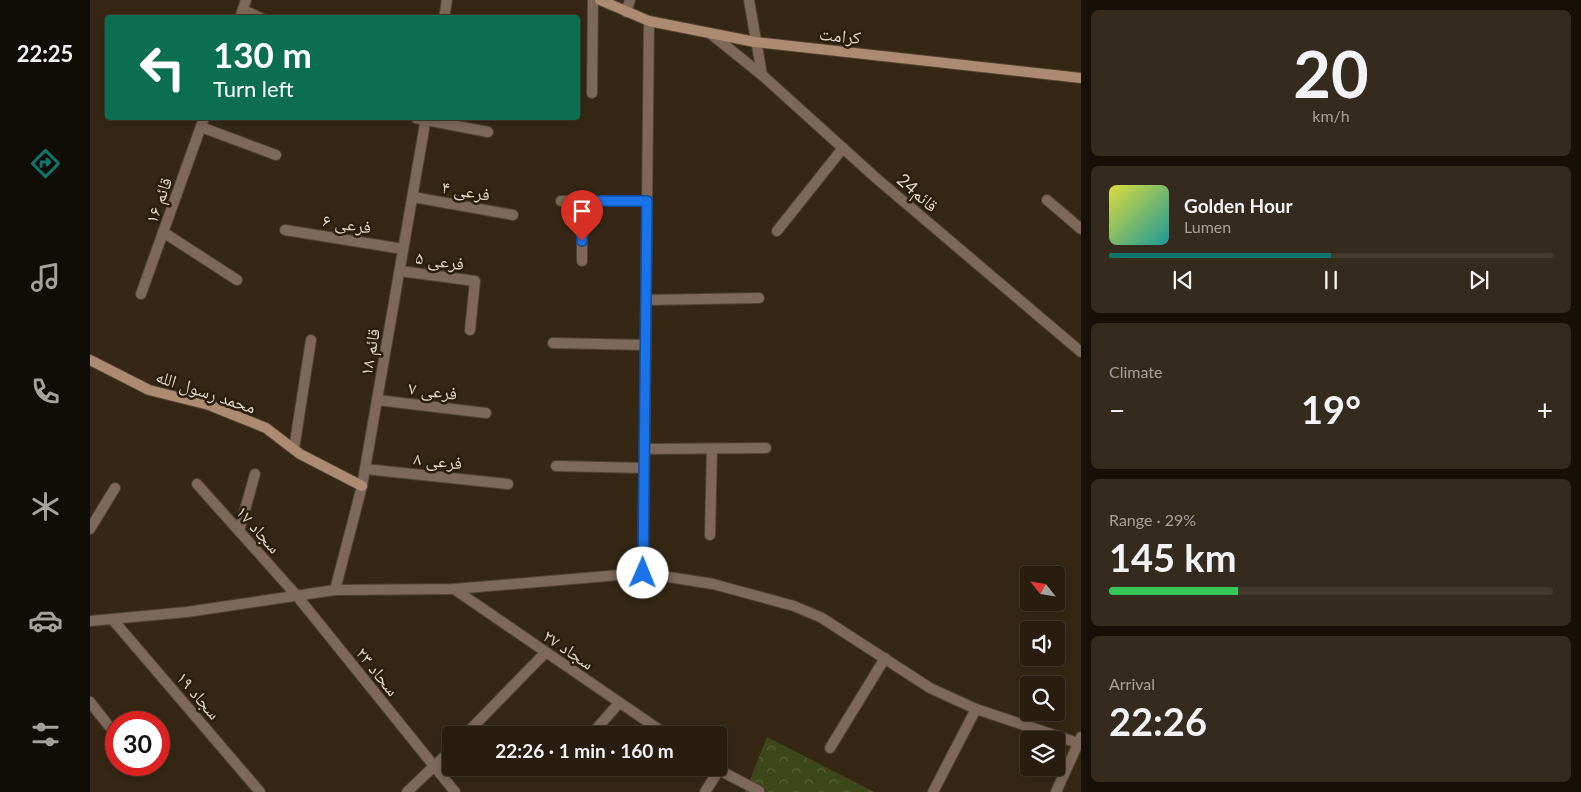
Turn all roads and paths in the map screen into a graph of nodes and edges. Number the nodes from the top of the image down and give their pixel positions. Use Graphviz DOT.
graph roads {
  1 [pos="447,0"];
  2 [pos="593,0"];
  3 [pos="600,0"];
  4 [pos="630,0"];
  5 [pos="749,0"];
  6 [pos="243,9"];
  7 [pos="626,12"];
  8 [pos="255,15"];
  9 [pos="444,15"];
  10 [pos="649,22"];
  11 [pos="711,34"];
  12 [pos="755,42"];
  13 [pos="762,75"];
  14 [pos="1081,78"];
  15 [pos="592,93"];
  16 [pos="423,120"];
  17 [pos="432,120"];
  18 [pos="203,122"];
  19 [pos="488,132"];
  20 [pos="843,148"];
  21 [pos="276,155"];
  22 [pos="413,196"];
  23 [pos="1047,200"];
  24 [pos="561,201"];
  25 [pos="582,201"];
  26 [pos="647,201"];
  27 [pos="513,215"];
  28 [pos="1081,229"];
  29 [pos="285,230"];
  30 [pos="777,231"];
  31 [pos="163,232"];
  32 [pos="404,249"];
  33 [pos="582,261"];
  34 [pos="400,271"];
  35 [pos="237,280"];
  36 [pos="142,294"];
  37 [pos="759,298"];
  38 [pos="646,300"];
  39 [pos="470,330"];
  40 [pos="311,340"];
  41 [pos="553,343"];
  42 [pos="646,345"];
  43 [pos="1081,352"];
  44 [pos="90,360"];
  45 [pos="377,400"];
  46 [pos="486,413"];
  47 [pos="766,448"];
  48 [pos="294,449"];
  49 [pos="644,449"];
  50 [pos="712,449"];
  51 [pos="556,466"];
  52 [pos="644,468"];
  53 [pos="365,469"];
  54 [pos="255,474"];
  55 [pos="196,484"];
  56 [pos="508,484"];
  57 [pos="362,486"];
  58 [pos="115,488"];
  59 [pos="90,529"];
  60 [pos="238,531"];
  61 [pos="710,535"];
  62 [pos="643,573"];
  63 [pos="454,589"];
  64 [pos="335,590"];
  65 [pos="297,596"];
  66 [pos="113,620"];
  67 [pos="90,621"];
  68 [pos="545,653"];
  69 [pos="885,658"];
  70 [pos="90,702"];
  71 [pos="619,703"];
  72 [pos="976,709"];
  73 [pos="105,721"];
  74 [pos="474,726"];
  75 [pos="599,726"];
  76 [pos="654,726"];
  77 [pos="1080,741"];
  78 [pos="830,748"];
  79 [pos="442,760"];
  80 [pos="434,768"];
  81 [pos="727,774"];
  82 [pos="713,776"];
  83 [pos="759,791"];
  84 [pos="260,792"];
  85 [pos="407,792"];
  86 [pos="455,792"];
  87 [pos="705,792"];
  88 [pos="932,792"];
  89 [pos="1056,792"];
  1 -- 9 [label="street"];
  2 -- 15 [label="street"];
  3 -- 7 [label="street, کرامت"];
  4 -- 7 [label="street"];
  5 -- 12 [label="street"];
  6 -- 8 [label="street"];
  7 -- 10 [label="street, کرامت"];
  10 -- 11 [label="street, کرامت"];
  10 -- 26 [label="street"];
  11 -- 12 [label="street, کرامت"];
  11 -- 13 [label="street, قائم24"];
  12 -- 13 [label="street"];
  12 -- 14 [label="street, کرامت"];
  13 -- 20 [label="street, قائم24"];
  16 -- 22 [label="street, قائم ۱۸"];
  17 -- 19 [label="street"];
  18 -- 21 [label="street"];
  18 -- 31 [label="street, قائم ۱۶"];
  20 -- 30 [label="street"];
  20 -- 43 [label="street, قائم24"];
  22 -- 27 [label="street, فرعی ۴"];
  22 -- 32 [label="street, قائم ۱۸"];
  23 -- 28 [label="street"];
  24 -- 25 [label="street"];
  25 -- 26 [label="street"];
  25 -- 33 [label="street"];
  26 -- 38 [label="street"];
  29 -- 32 [label="street, فرعی ۶"];
  31 -- 35 [label="street"];
  31 -- 36 [label="street, قائم ۱۶"];
  32 -- 34 [label="street, قائم ۱۸"];
  34 -- 39 [label="street, فرعی ۵"];
  34 -- 45 [label="street, قائم ۱۸"];
  37 -- 38 [label="street"];
  38 -- 42 [label="street"];
  40 -- 48 [label="street"];
  41 -- 42 [label="street"];
  42 -- 49 [label="street"];
  44 -- 48 [label="street, محمد رسول الله"];
  45 -- 46 [label="street, فرعی ۷"];
  45 -- 53 [label="street, قائم ۱۸"];
  47 -- 50 [label="street"];
  48 -- 57 [label="street, محمد رسول الله"];
  49 -- 50 [label="street"];
  49 -- 52 [label="street"];
  50 -- 61 [label="street"];
  51 -- 52 [label="street"];
  52 -- 62 [label="street"];
  53 -- 56 [label="street, فرعی ۸"];
  53 -- 57 [label="street, قائم ۱۸"];
  54 -- 60 [label="street"];
  55 -- 60 [label="street, سجاد ۱۷"];
  57 -- 64 [label="street, قائم ۱۸"];
  58 -- 59 [label="street"];
  60 -- 65 [label="street, سجاد ۱۷"];
  62 -- 63 [label="street"];
  62 -- 69 [label="street"];
  63 -- 64 [label="street"];
  63 -- 68 [label="street, سجاد ۲۷"];
  64 -- 65 [label="street"];
  65 -- 66 [label="street"];
  65 -- 80 [label="street, سحاد ۲۳"];
  66 -- 67 [label="street"];
  66 -- 84 [label="street, سجاد ۱۹"];
  68 -- 71 [label="street, سجاد ۲۷"];
  68 -- 74 [label="street"];
  69 -- 72 [label="street"];
  69 -- 78 [label="street"];
  70 -- 73 [label="street"];
  71 -- 75 [label="street"];
  71 -- 76 [label="street, سجاد ۲۷"];
  72 -- 77 [label="street"];
  72 -- 88 [label="street"];
  77 -- 89 [label="street"];
  79 -- 80 [label="street"];
  80 -- 85 [label="street"];
  80 -- 86 [label="street, سحاد ۲۳"];
  81 -- 83 [label="street"];
  82 -- 87 [label="street"];
}
